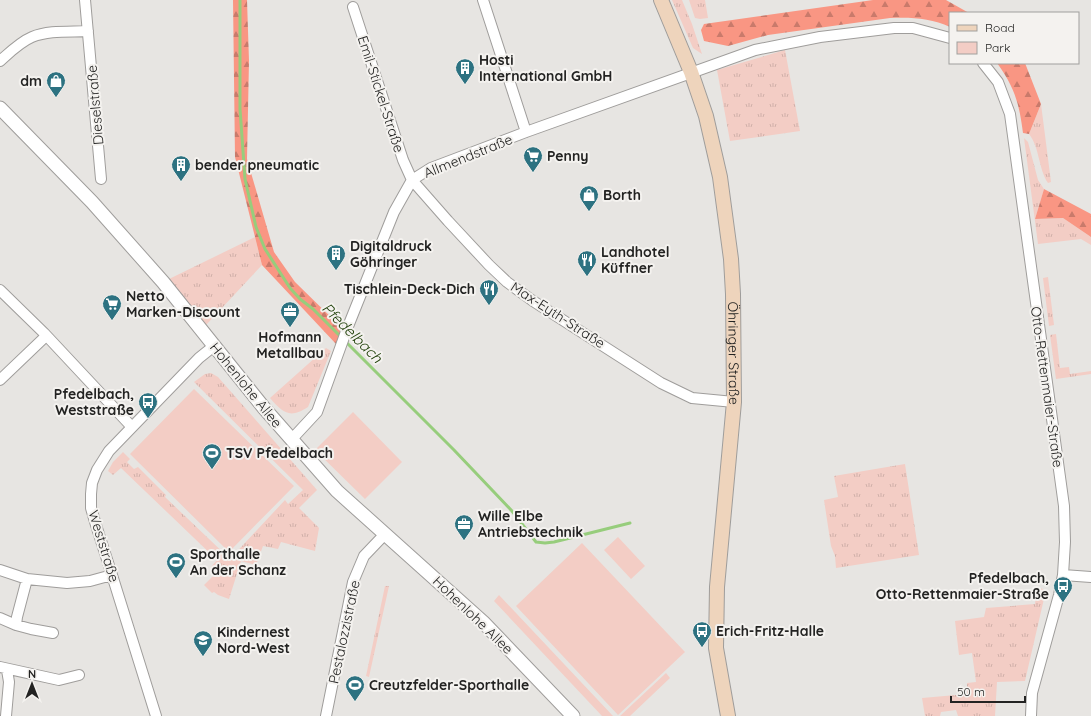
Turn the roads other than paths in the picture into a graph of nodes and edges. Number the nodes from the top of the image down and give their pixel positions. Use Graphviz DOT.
graph roads {
  1 [pos="85,0"];
  2 [pos="483,0"];
  3 [pos="661,0"];
  4 [pos="353,7"];
  5 [pos="88,31"];
  6 [pos="949,38"];
  7 [pos="0,61"];
  8 [pos="984,64"];
  9 [pos="691,72"];
  10 [pos="0,108"];
  11 [pos="526,132"];
  12 [pos="101,179"];
  13 [pos="412,180"];
  14 [pos="0,290"];
  15 [pos="46,336"];
  16 [pos="214,346"];
  17 [pos="0,380"];
  18 [pos="734,402"];
  19 [pos="131,426"];
  20 [pos="291,440"];
  21 [pos="385,534"];
  22 [pos="0,570"];
  23 [pos="112,575"];
  24 [pos="1064,575"];
  25 [pos="1091,577"];
  26 [pos="27,579"];
  27 [pos="0,618"];
  28 [pos="16,625"];
  29 [pos="53,633"];
  30 [pos="3,668"];
  31 [pos="79,675"];
  32 [pos="6,716"];
  33 [pos="156,716"];
  34 [pos="326,716"];
  35 [pos="573,716"];
  36 [pos="728,716"];
  37 [pos="1031,716"];
  1 -- 5 [label="street, Dieselstraße"];
  2 -- 11 [label="street, Allmendstraße"];
  3 -- 9 [label="main road, Öhringer Straße"];
  4 -- 13 [label="street, Emil-Stickel-Straße"];
  5 -- 7 [label="street"];
  5 -- 12 [label="street, Dieselstraße"];
  6 -- 9 [label="street"];
  8 -- 24 [label="street, Otto-Rettenmaier-Straße"];
  9 -- 11 [label="street, Allmendstraße"];
  9 -- 18 [label="main road, Öhringer Straße"];
  10 -- 16 [label="street, Hohenlohe Allee"];
  11 -- 13 [label="street, Allmendstraße"];
  13 -- 18 [label="street, Max-Eyth-Straße"];
  13 -- 20 [label="street, Allmendstraße"];
  14 -- 15 [label="street"];
  15 -- 17 [label="street"];
  15 -- 19 [label="street"];
  16 -- 19 [label="street, Weststraße"];
  16 -- 20 [label="street, Hohenlohe Allee"];
  18 -- 36 [label="main road, Öhringer Straße"];
  19 -- 23 [label="street, Weststraße"];
  20 -- 21 [label="street, Hohenlohe Allee"];
  21 -- 34 [label="street, Pestalozzistraße"];
  21 -- 35 [label="street, Hohenlohe Allee"];
  22 -- 26 [label="street"];
  23 -- 26 [label="street"];
  23 -- 33 [label="street, Weststraße"];
  24 -- 25 [label="street"];
  24 -- 37 [label="street, Otto-Rettenmaier-Straße"];
  26 -- 28 [label="street"];
  27 -- 28 [label="street"];
  28 -- 29 [label="street"];
  30 -- 31 [label="street"];
  30 -- 32 [label="street"];
}
